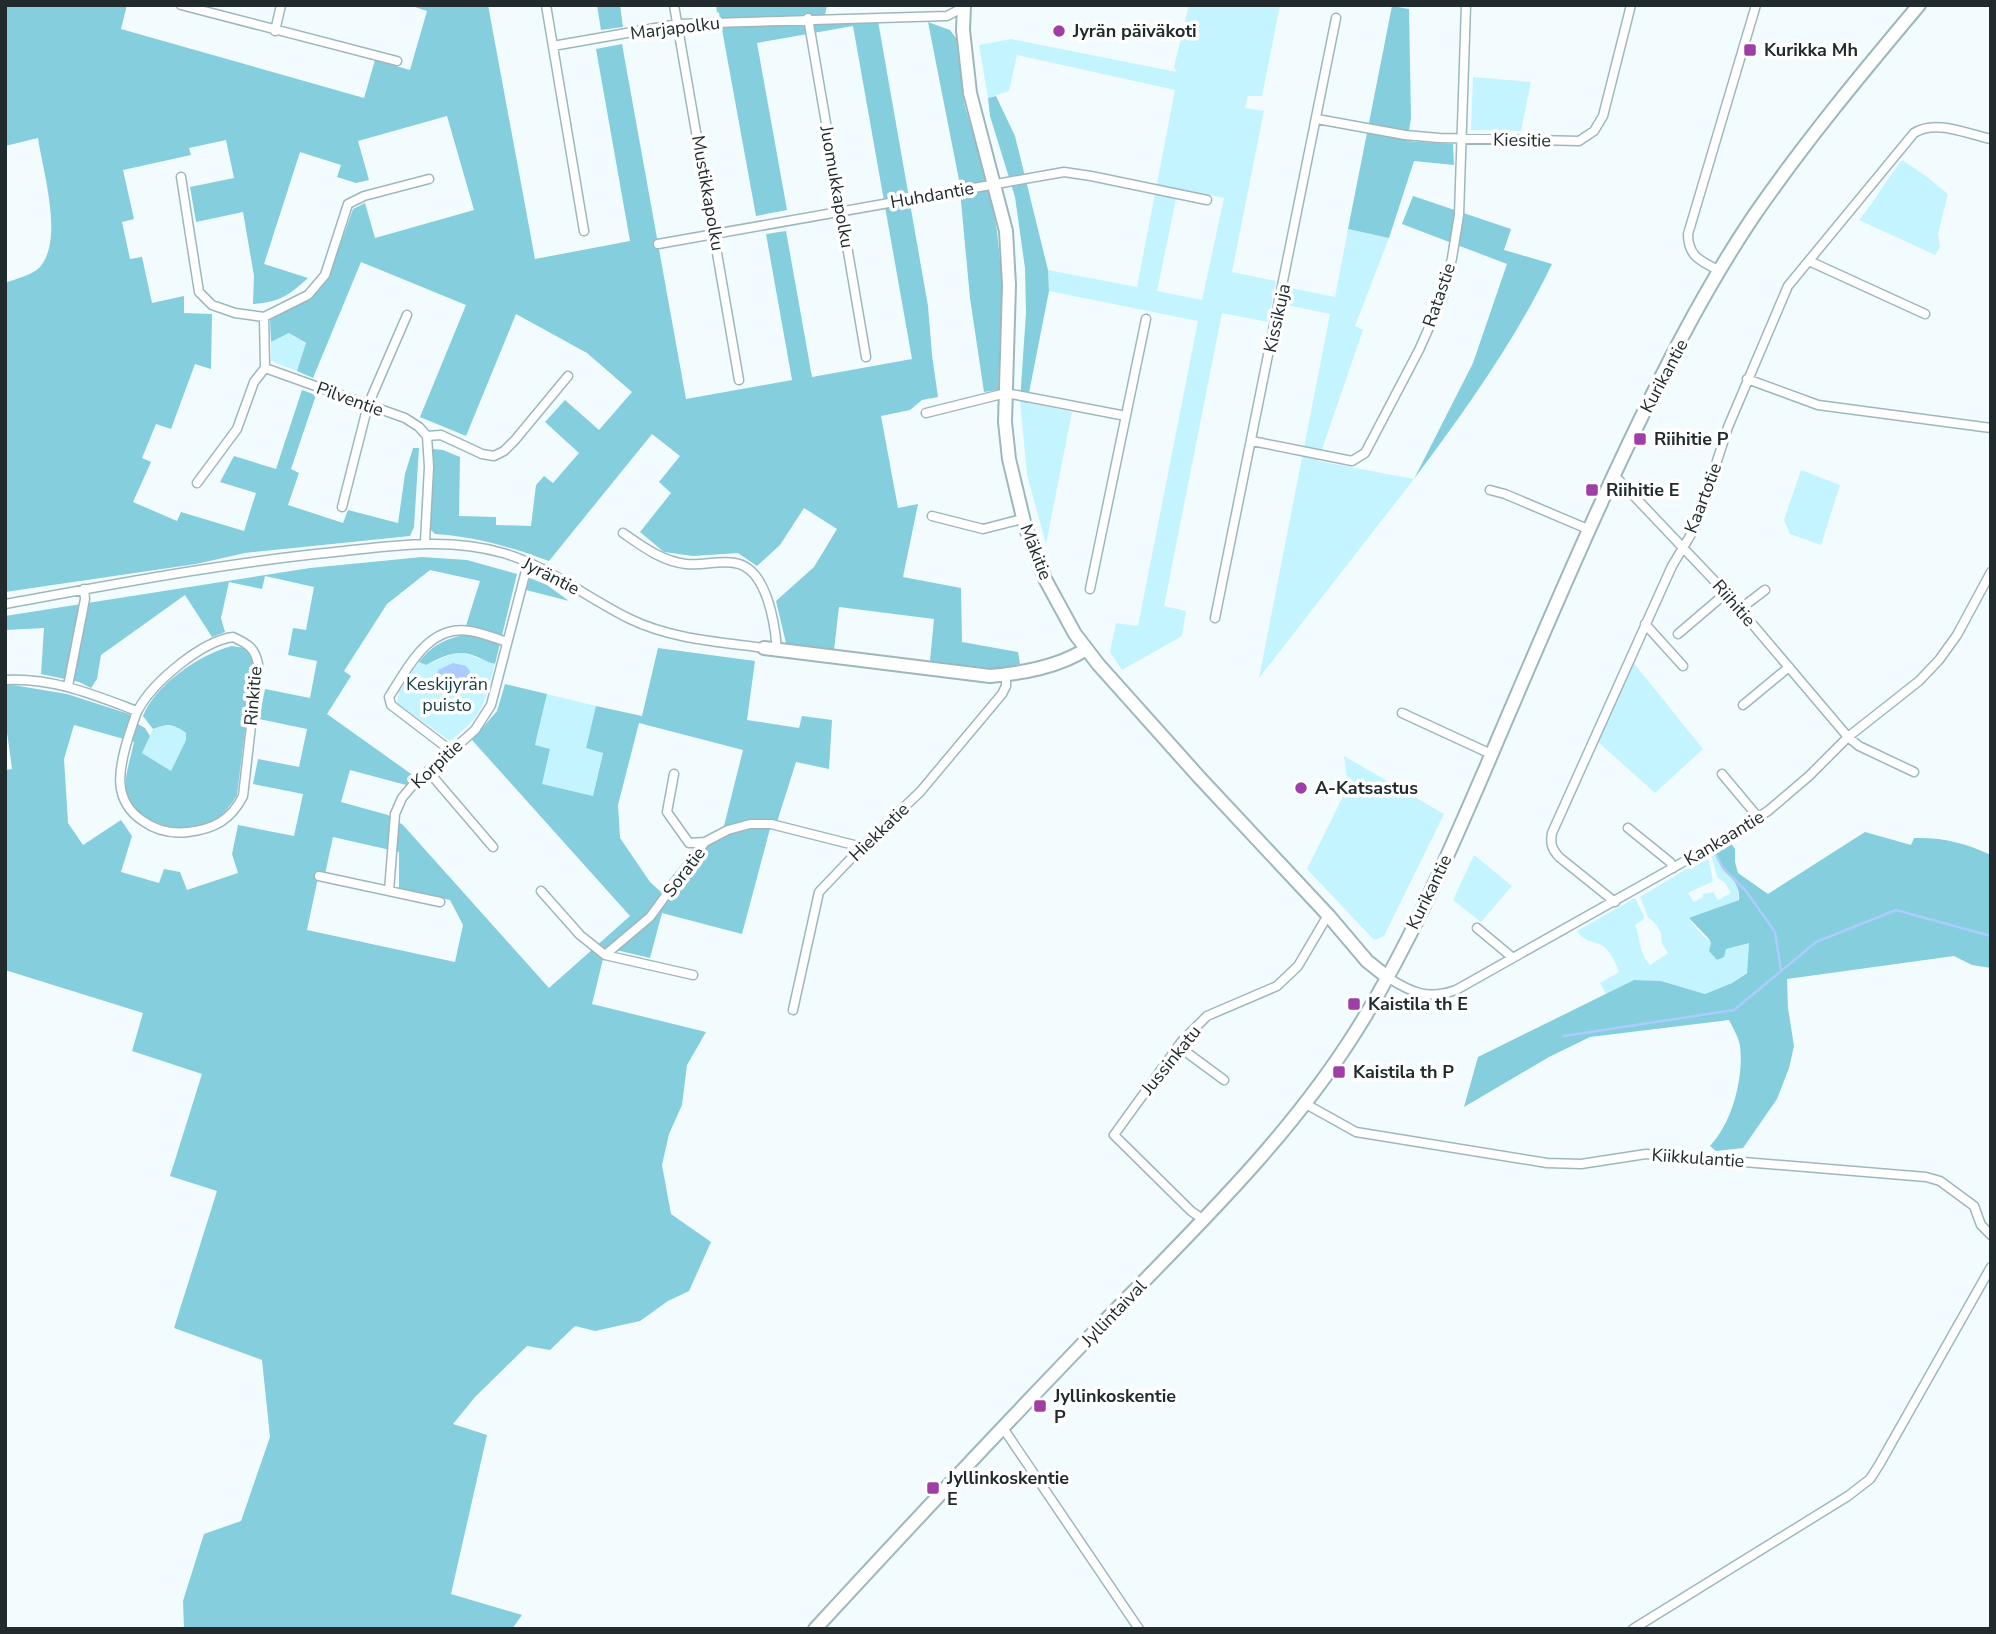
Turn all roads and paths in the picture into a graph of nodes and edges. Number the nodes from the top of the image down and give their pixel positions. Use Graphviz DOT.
graph roads {
  1 [pos="181,5"];
  2 [pos="281,5"];
  3 [pos="546,5"];
  4 [pos="674,5"];
  5 [pos="1466,5"];
  6 [pos="1631,5"];
  7 [pos="1756,5"];
  8 [pos="1919,5"];
  9 [pos="964,6"];
  10 [pos="1336,18"];
  11 [pos="808,19"];
  12 [pos="678,24"];
  13 [pos="275,31"];
  14 [pos="553,46"];
  15 [pos="397,61"];
  16 [pos="1317,119"];
  17 [pos="1463,138"];
  18 [pos="1991,139"];
  19 [pos="181,177"];
  20 [pos="429,179"];
  21 [pos="995,184"];
  22 [pos="1206,200"];
  23 [pos="841,211"];
  24 [pos="584,231"];
  25 [pos="715,233"];
  26 [pos="657,244"];
  27 [pos="1808,261"];
  28 [pos="1720,271"];
  29 [pos="1925,314"];
  30 [pos="407,315"];
  31 [pos="264,317"];
  32 [pos="1146,318"];
  33 [pos="866,356"];
  34 [pos="265,368"];
  35 [pos="568,376"];
  36 [pos="1747,379"];
  37 [pos="739,380"];
  38 [pos="1006,393"];
  39 [pos="368,405"];
  40 [pos="926,413"];
  41 [pos="1126,416"];
  42 [pos="1991,428"];
  43 [pos="427,436"];
  44 [pos="1251,441"];
  45 [pos="1614,475"];
  46 [pos="197,483"];
  47 [pos="1490,490"];
  48 [pos="342,508"];
  49 [pos="932,516"];
  50 [pos="1023,519"];
  51 [pos="1590,530"];
  52 [pos="622,533"];
  53 [pos="425,542"];
  54 [pos="1683,546"];
  55 [pos="528,563"];
  56 [pos="1991,572"];
  57 [pos="84,589"];
  58 [pos="1090,589"];
  59 [pos="1765,590"];
  60 [pos="1726,593"];
  61 [pos="5,604"];
  62 [pos="1740,610"];
  63 [pos="1216,618"];
  64 [pos="1645,624"];
  65 [pos="1678,634"];
  66 [pos="508,642"];
  67 [pos="770,649"];
  68 [pos="1086,649"];
  69 [pos="1683,666"];
  70 [pos="1788,667"];
  71 [pos="1006,675"];
  72 [pos="5,680"];
  73 [pos="68,686"];
  74 [pos="1743,705"];
  75 [pos="137,711"];
  76 [pos="1402,713"];
  77 [pos="1848,737"];
  78 [pos="450,750"];
  79 [pos="1491,754"];
  80 [pos="428,771"];
  81 [pos="1914,772"];
  82 [pos="674,774"];
  83 [pos="1722,774"];
  84 [pos="1758,817"];
  85 [pos="1628,828"];
  86 [pos="705,842"];
  87 [pos="493,847"];
  88 [pos="862,847"];
  89 [pos="1673,868"];
  90 [pos="319,876"];
  91 [pos="389,891"];
  92 [pos="541,891"];
  93 [pos="440,902"];
  94 [pos="1615,902"];
  95 [pos="1328,915"];
  96 [pos="1477,928"];
  97 [pos="605,955"];
  98 [pos="1513,958"];
  99 [pos="693,975"];
  100 [pos="1387,977"];
  101 [pos="793,1010"];
  102 [pos="1178,1046"];
  103 [pos="1224,1080"];
  104 [pos="1304,1103"];
  105 [pos="1204,1220"];
  106 [pos="1991,1235"];
  107 [pos="1991,1267"];
  108 [pos="1003,1428"];
  109 [pos="815,1629"];
  110 [pos="1139,1629"];
  111 [pos="1633,1629"];
  1 -- 13 [label="street"];
  2 -- 13 [label="street"];
  3 -- 14 [label="street"];
  4 -- 12 [label="street, Mustikkapolku"];
  5 -- 17 [label="street, Ratastie"];
  6 -- 17 [label="street, Kiesitie"];
  7 -- 28 [label="street"];
  8 -- 28 [label="street, Kurikantie"];
  9 -- 11 [label="street, Marjapolku"];
  9 -- 21 [label="street, Mäkitie"];
  10 -- 16 [label="street, Kissikuja"];
  11 -- 12 [label="street, Marjapolku"];
  11 -- 23 [label="street, Juomukkapolku"];
  12 -- 14 [label="street, Marjapolku"];
  12 -- 25 [label="street, Mustikkapolku"];
  13 -- 15 [label="street"];
  14 -- 24 [label="street"];
  16 -- 17 [label="street, Kiesitie"];
  16 -- 44 [label="street, Kissikuja"];
  17 -- 44 [label="street, Ratastie"];
  18 -- 27 [label="street, Kaartotie"];
  19 -- 31 [label="street"];
  20 -- 31 [label="street"];
  21 -- 22 [label="street, Huhdantie"];
  21 -- 23 [label="street, Huhdantie"];
  21 -- 38 [label="street, Mäkitie"];
  23 -- 25 [label="street, Huhdantie"];
  23 -- 33 [label="street, Juomukkapolku"];
  25 -- 26 [label="street, Huhdantie"];
  25 -- 37 [label="street, Mustikkapolku"];
  27 -- 29 [label="street"];
  27 -- 36 [label="street, Kaartotie"];
  28 -- 45 [label="street, Kurikantie"];
  30 -- 39 [label="street"];
  31 -- 34 [label="street"];
  32 -- 41 [label="street"];
  34 -- 39 [label="street, Pilventie"];
  34 -- 46 [label="street"];
  35 -- 43 [label="street"];
  36 -- 42 [label="street"];
  36 -- 54 [label="street, Kaartotie"];
  38 -- 40 [label="street"];
  38 -- 41 [label="street"];
  38 -- 50 [label="street, Mäkitie"];
  39 -- 43 [label="street, Pilventie"];
  39 -- 48 [label="street"];
  41 -- 58 [label="street"];
  43 -- 53 [label="street"];
  44 -- 63 [label="street, Kissikuja"];
  45 -- 51 [label="street, Kurikantie"];
  45 -- 54 [label="street, Riihitie"];
  47 -- 51 [label="street"];
  49 -- 50 [label="street"];
  50 -- 68 [label="street, Mäkitie"];
  51 -- 79 [label="street, Kurikantie"];
  52 -- 67 [label="street"];
  53 -- 55 [label="street, Jyräntie"];
  53 -- 57 [label="street, Jyräntie"];
  54 -- 60 [label="street, Riihitie"];
  54 -- 64 [label="street, Kaartotie"];
  55 -- 66 [label="street, Korpitie"];
  55 -- 67 [label="street, Jyräntie"];
  56 -- 77 [label="street, Kankaantie"];
  57 -- 61 [label="street, Jyräntie"];
  57 -- 73 [label="street"];
  59 -- 62 [label="street"];
  60 -- 62 [label="street, Riihitie"];
  60 -- 65 [label="street"];
  62 -- 70 [label="street, Riihitie"];
  64 -- 69 [label="street"];
  64 -- 94 [label="street, Kaartotie"];
  66 -- 78 [label="street, Korpitie"];
  66 -- 78 [label="street"];
  67 -- 71 [label="street, Jyräntie"];
  68 -- 71 [label="street, Jyräntie"];
  68 -- 95 [label="street, Mäkitie"];
  70 -- 74 [label="street"];
  70 -- 77 [label="street, Riihitie"];
  71 -- 88 [label="street, Hiekkatie"];
  72 -- 73 [label="street"];
  73 -- 75 [label="street"];
  75 -- 75 [label="street, Rinkitie"];
  76 -- 79 [label="street"];
  77 -- 81 [label="street, Riihitie"];
  77 -- 84 [label="street, Kankaantie"];
  78 -- 80 [label="street, Korpitie"];
  79 -- 100 [label="street, Kurikantie"];
  80 -- 87 [label="street"];
  80 -- 91 [label="street, Korpitie"];
  82 -- 86 [label="street"];
  83 -- 84 [label="street"];
  84 -- 89 [label="street, Kankaantie"];
  85 -- 89 [label="street"];
  86 -- 88 [label="street, Soratie"];
  86 -- 97 [label="street, Soratie"];
  88 -- 101 [label="street, Hiekkatie"];
  89 -- 94 [label="street, Kankaantie"];
  90 -- 91 [label="street"];
  91 -- 93 [label="street"];
  92 -- 97 [label="street"];
  94 -- 98 [label="street, Kankaantie"];
  95 -- 100 [label="street, Mäkitie"];
  95 -- 102 [label="street, Jussinkatu"];
  96 -- 98 [label="street"];
  97 -- 99 [label="street"];
  98 -- 100 [label="street, Kankaantie"];
  100 -- 104 [label="street, Jyllintaival"];
  102 -- 103 [label="street"];
  102 -- 105 [label="street, Jussinkatu"];
  104 -- 105 [label="street, Jyllintaival"];
  104 -- 106 [label="street, Kiikkulantie"];
  105 -- 108 [label="street, Jyllintaival"];
  107 -- 111 [label="street"];
  108 -- 109 [label="street, Jyllintaival"];
  108 -- 110 [label="street"];
}
